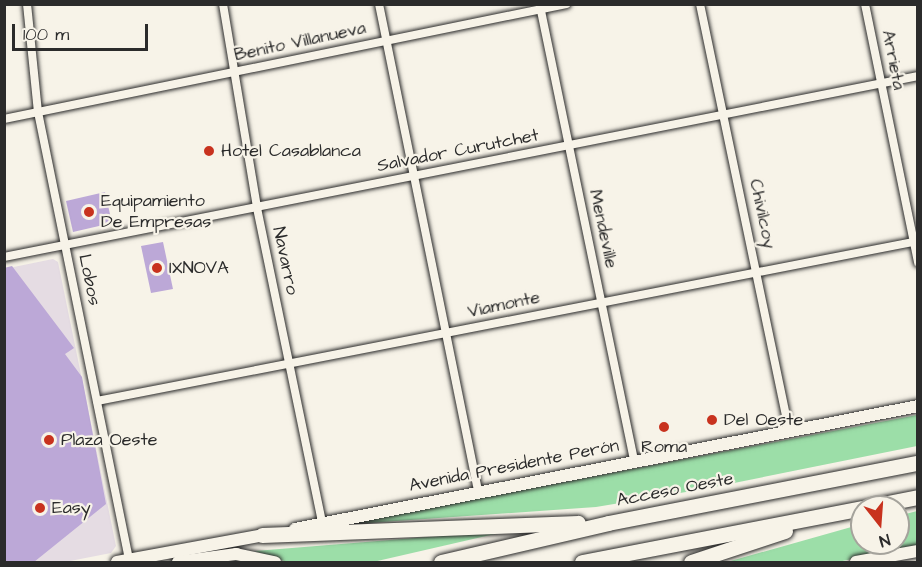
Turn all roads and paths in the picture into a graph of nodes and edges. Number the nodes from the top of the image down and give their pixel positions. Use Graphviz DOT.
graph roads {
  1 [pos="27,4"];
  2 [pos="224,4"];
  3 [pos="379,4"];
  4 [pos="566,4"];
  5 [pos="700,4"];
  6 [pos="865,4"];
  7 [pos="540,7"];
  8 [pos="386,41"];
  9 [pos="236,72"];
  10 [pos="918,76"];
  11 [pos="880,83"];
  12 [pos="38,112"];
  13 [pos="724,113"];
  14 [pos="4,119"];
  15 [pos="568,146"];
  16 [pos="412,177"];
  17 [pos="257,208"];
  18 [pos="915,241"];
  19 [pos="65,245"];
  20 [pos="4,257"];
  21 [pos="918,263"];
  22 [pos="757,272"];
  23 [pos="601,302"];
  24 [pos="444,334"];
  25 [pos="289,363"];
  26 [pos="98,400"];
  27 [pos="918,406"];
  28 [pos="789,431"];
  29 [pos="634,461"];
  30 [pos="918,463"];
  31 [pos="478,492"];
  32 [pos="850,510"];
  33 [pos="850,511"];
  34 [pos="322,523"];
  35 [pos="608,523"];
  36 [pos="262,535"];
  37 [pos="918,551"];
  38 [pos="123,561"];
  39 [pos="178,562"];
  40 [pos="275,562"];
  41 [pos="441,562"];
  42 [pos="582,562"];
  43 [pos="691,562"];
  44 [pos="856,562"];
  1 -- 12 [label="street, Lobos"];
  2 -- 9 [label="street, Navarro"];
  3 -- 8 [label="street"];
  4 -- 7 [label="street, Benito Villanueva"];
  5 -- 13 [label="street, Chivilcoy"];
  6 -- 11 [label="street, Arrieta"];
  7 -- 8 [label="street, Benito Villanueva"];
  7 -- 15 [label="street, Mendeville"];
  8 -- 9 [label="street, Benito Villanueva"];
  8 -- 16 [label="street"];
  9 -- 12 [label="street, Benito Villanueva"];
  9 -- 17 [label="street, Navarro"];
  10 -- 11 [label="street, Salvador Curutchet"];
  11 -- 13 [label="street, Salvador Curutchet"];
  11 -- 18 [label="street, Arrieta"];
  12 -- 14 [label="street, Benito Villanueva"];
  12 -- 19 [label="street, Lobos"];
  13 -- 15 [label="street, Salvador Curutchet"];
  13 -- 22 [label="street, Chivilcoy"];
  15 -- 16 [label="street, Salvador Curutchet"];
  15 -- 23 [label="street, Mendeville"];
  16 -- 17 [label="street, Salvador Curutchet"];
  16 -- 24 [label="street"];
  17 -- 19 [label="street, Salvador Curutchet"];
  17 -- 25 [label="street, Navarro"];
  18 -- 21 [label="street, Arrieta"];
  18 -- 22 [label="street, Viamonte"];
  19 -- 20 [label="street, Salvador Curutchet"];
  19 -- 26 [label="street, Lobos"];
  22 -- 23 [label="street, Viamonte"];
  22 -- 28 [label="street, Chivilcoy"];
  23 -- 24 [label="street, Viamonte"];
  23 -- 29 [label="street, Mendeville"];
  24 -- 25 [label="street, Viamonte"];
  24 -- 31 [label="street"];
  25 -- 26 [label="street, Viamonte"];
  25 -- 34 [label="street, Navarro"];
  26 -- 38 [label="street, Lobos"];
  27 -- 28 [label="street, Avenida Presidente Perón"];
  28 -- 29 [label="street, Avenida Presidente Perón"];
  29 -- 31 [label="street, Avenida Presidente Perón"];
  30 -- 35 [label="highway, Acceso Oeste"];
  31 -- 34 [label="street, Avenida Presidente Perón"];
  32 -- 42 [label="highway"];
  33 -- 43 [label="highway"];
  34 -- 36 [label="street, Avenida Presidente Perón"];
  35 -- 36 [label="highway"];
  35 -- 41 [label="highway, Acceso Oeste"];
  36 -- 38 [label="street, Avenida Presidente Perón"];
  37 -- 44 [label="street"];
  39 -- 40 [label="street"];
}
